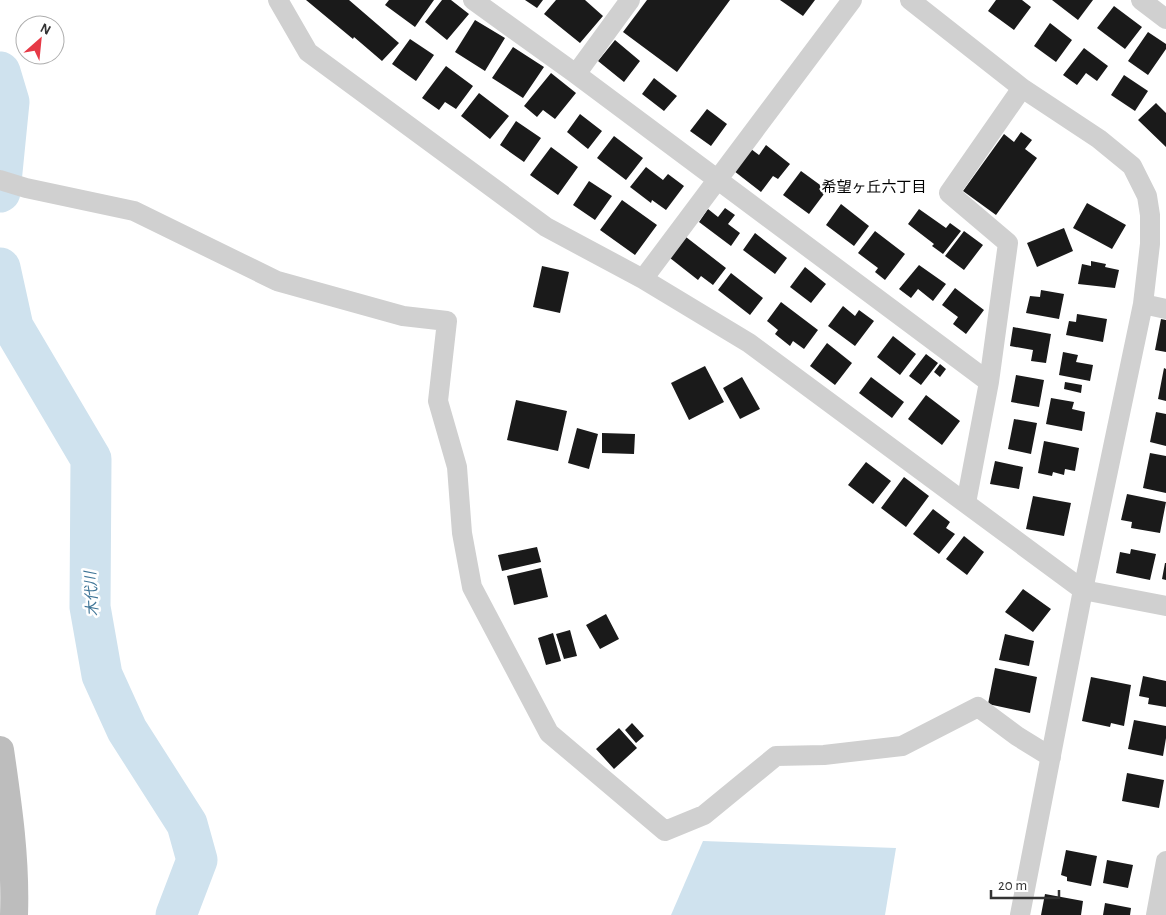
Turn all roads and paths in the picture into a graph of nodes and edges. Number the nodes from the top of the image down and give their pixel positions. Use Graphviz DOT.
graph roads {
  1 [pos="278,0"];
  2 [pos="473,0"];
  3 [pos="630,0"];
  4 [pos="852,0"];
  5 [pos="910,0"];
  6 [pos="1141,0"];
  7 [pos="1166,19"];
  8 [pos="576,74"];
  9 [pos="1022,88"];
  10 [pos="718,179"];
  11 [pos="0,180"];
  12 [pos="643,279"];
  13 [pos="1143,304"];
  14 [pos="1166,309"];
  15 [pos="989,382"];
  16 [pos="966,504"];
  17 [pos="1083,590"];
  18 [pos="1166,606"];
  19 [pos="0,750"];
  20 [pos="1051,757"];
  21 [pos="1166,860"];
  22 [pos="14,915"];
  23 [pos="1020,915"];
  24 [pos="1156,915"];
  1 -- 12 [label="street"];
  2 -- 8 [label="street"];
  3 -- 8 [label="street"];
  4 -- 10 [label="street"];
  5 -- 9 [label="street"];
  6 -- 7 [label="street"];
  8 -- 10 [label="street"];
  9 -- 13 [label="street"];
  9 -- 15 [label="street"];
  10 -- 12 [label="street"];
  10 -- 15 [label="street"];
  11 -- 20 [label="street"];
  12 -- 16 [label="street"];
  13 -- 14 [label="street"];
  13 -- 17 [label="street"];
  15 -- 16 [label="street"];
  16 -- 17 [label="street"];
  17 -- 18 [label="street"];
  17 -- 20 [label="street"];
  19 -- 22 [label="main road"];
  20 -- 23 [label="street"];
  21 -- 24 [label="street"];
}
